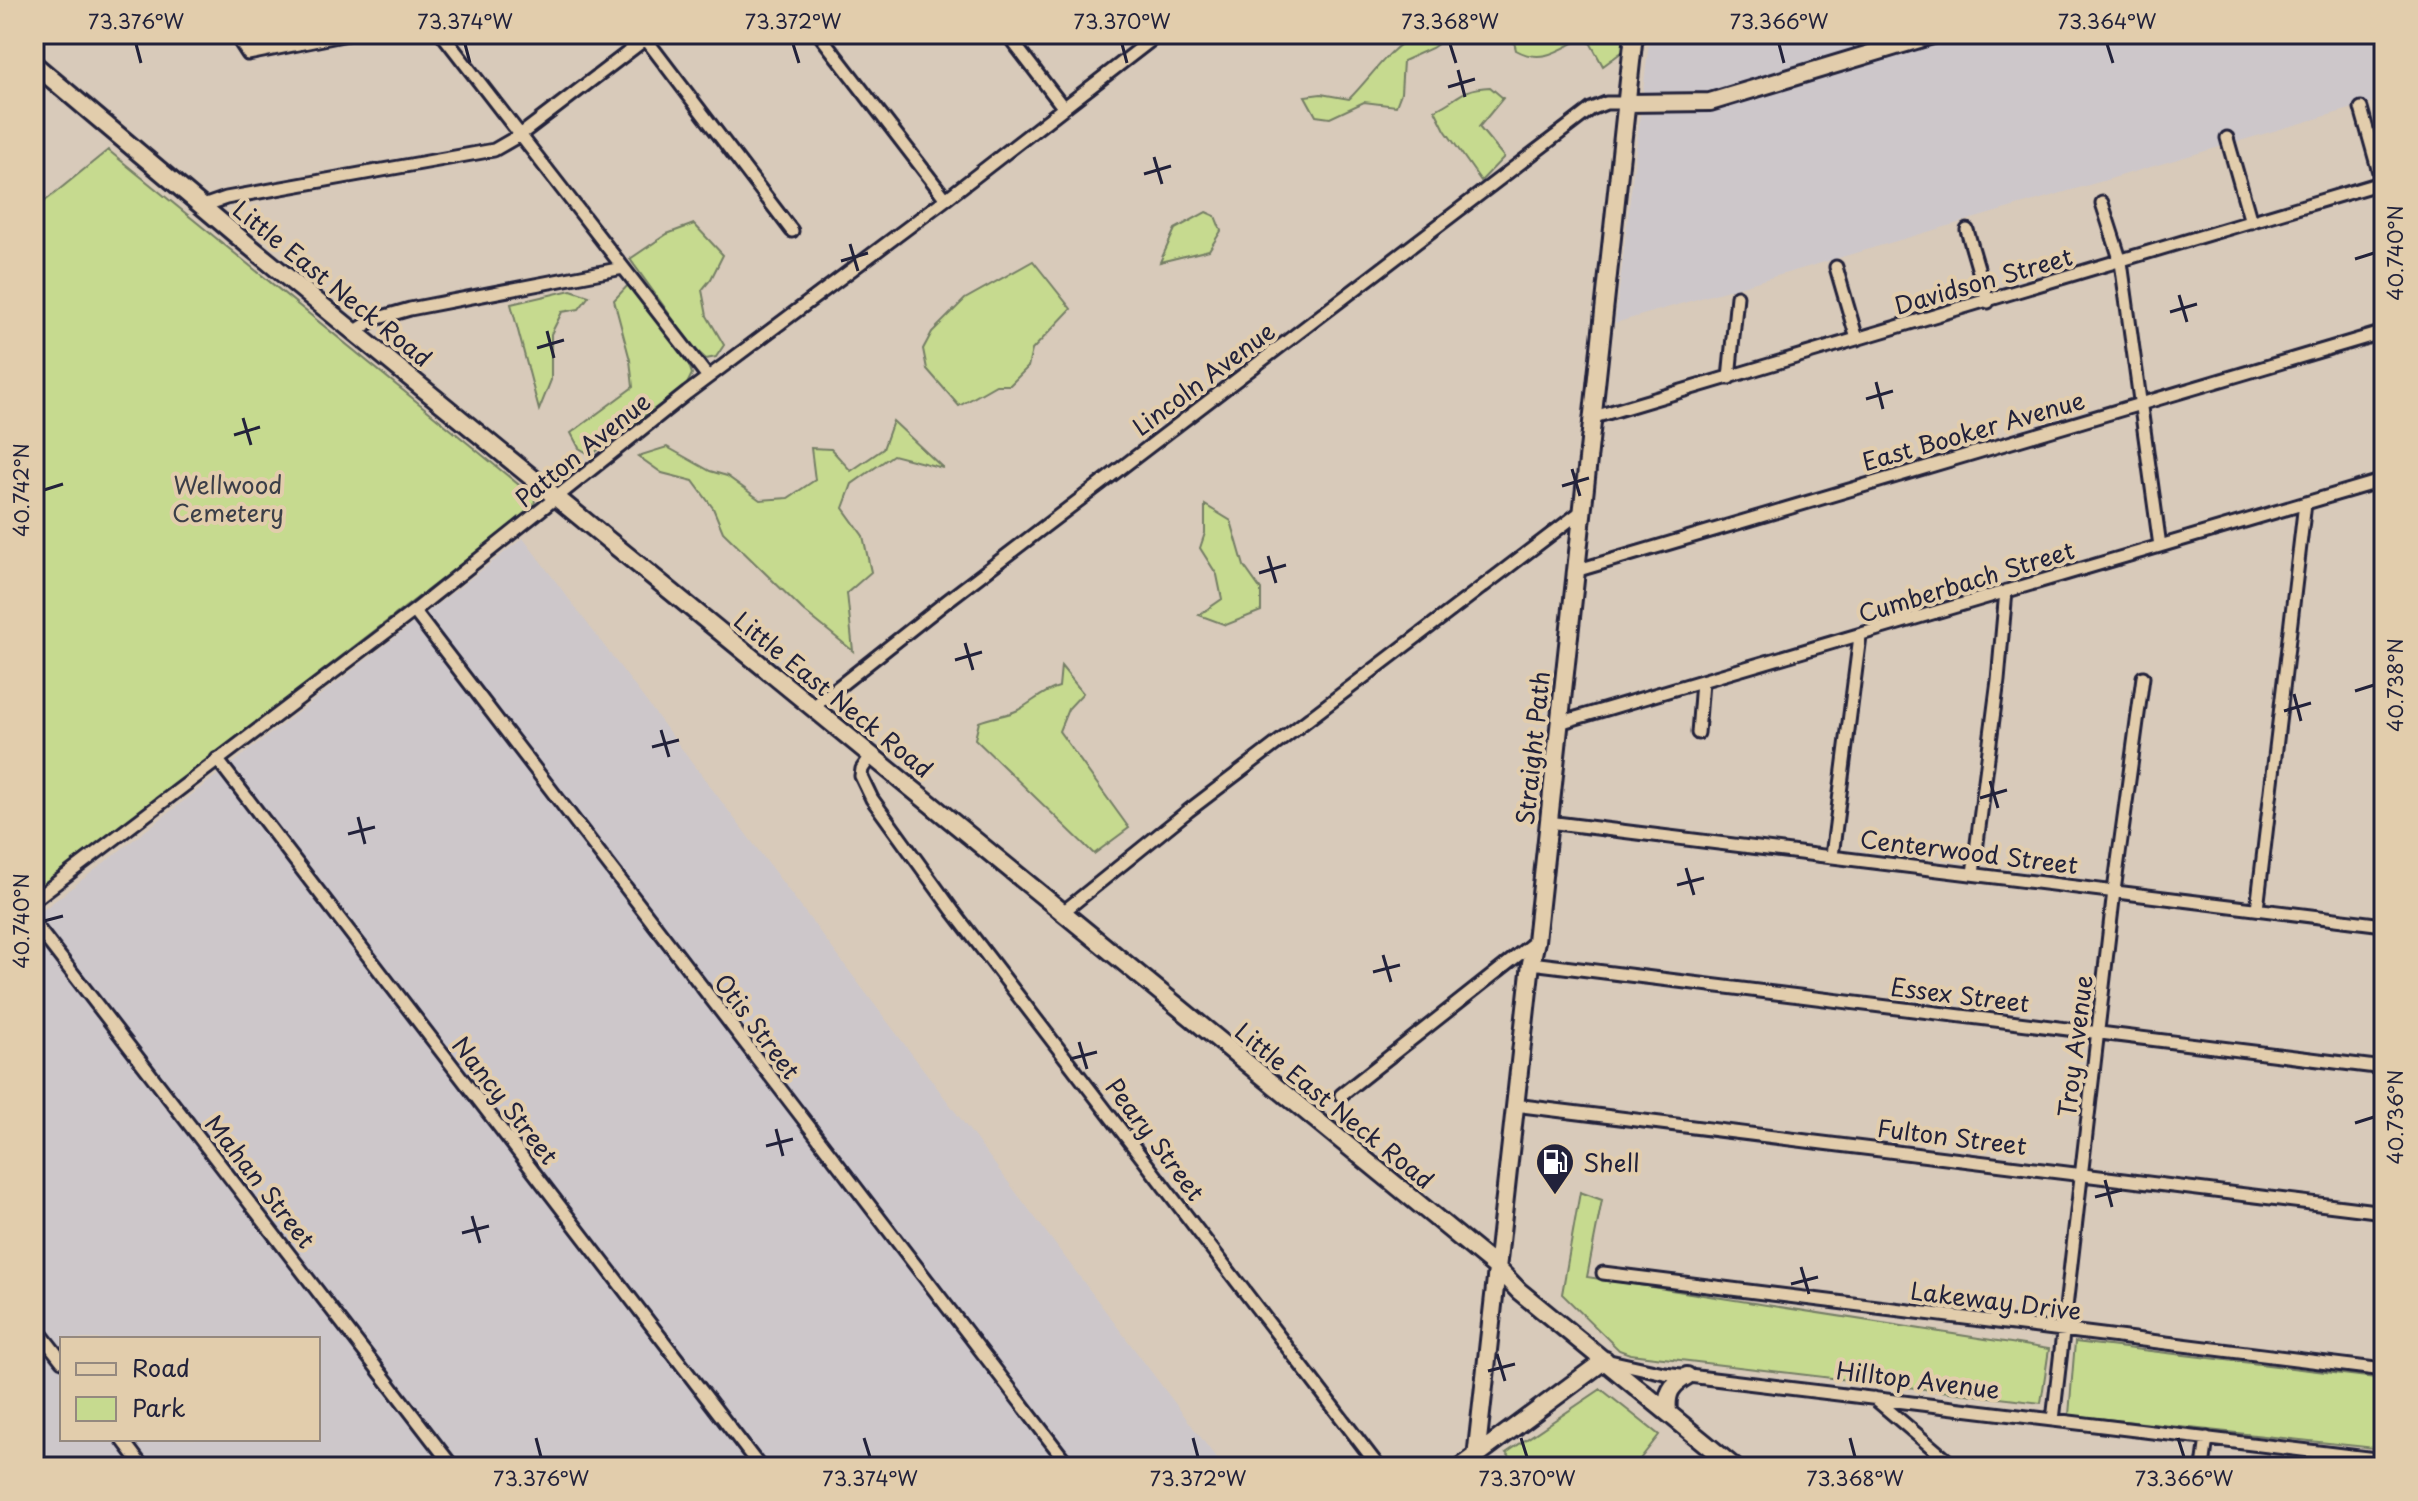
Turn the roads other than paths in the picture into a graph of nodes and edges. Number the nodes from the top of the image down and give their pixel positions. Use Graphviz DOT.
graph roads {
  1 [pos="235,34"];
  2 [pos="348,34"];
  3 [pos="442,34"];
  4 [pos="819,34"];
  5 [pos="1007,34"];
  6 [pos="1159,34"];
  7 [pos="1634,34"];
  8 [pos="1936,34"];
  9 [pos="647,36"];
  10 [pos="34,64"];
  11 [pos="1627,103"];
  12 [pos="1063,107"];
  13 [pos="2361,108"];
  14 [pos="520,135"];
  15 [pos="2227,138"];
  16 [pos="2383,183"];
  17 [pos="946,199"];
  18 [pos="2102,203"];
  19 [pos="203,206"];
  20 [pos="2251,222"];
  21 [pos="1967,230"];
  22 [pos="792,231"];
  23 [pos="2121,262"];
  24 [pos="1836,267"];
  25 [pos="623,268"];
  26 [pos="1737,296"];
  27 [pos="1988,302"];
  28 [pos="354,332"];
  29 [pos="2384,332"];
  30 [pos="1857,339"];
  31 [pos="708,377"];
  32 [pos="1729,378"];
  33 [pos="2139,404"];
  34 [pos="1594,417"];
  35 [pos="2384,480"];
  36 [pos="557,497"];
  37 [pos="2305,503"];
  38 [pos="1584,510"];
  39 [pos="2160,546"];
  40 [pos="1575,571"];
  41 [pos="2006,591"];
  42 [pos="414,611"];
  43 [pos="1860,636"];
  44 [pos="2143,677"];
  45 [pos="1702,682"];
  46 [pos="813,707"];
  47 [pos="1559,723"];
  48 [pos="1698,733"];
  49 [pos="871,756"];
  50 [pos="217,759"];
  51 [pos="1548,822"];
  52 [pos="1832,856"];
  53 [pos="1973,874"];
  54 [pos="2114,891"];
  55 [pos="34,900"];
  56 [pos="2257,909"];
  57 [pos="1063,912"];
  58 [pos="34,923"];
  59 [pos="2384,925"];
  60 [pos="1536,941"];
  61 [pos="1531,963"];
  62 [pos="2098,1033"];
  63 [pos="2384,1068"];
  64 [pos="1341,1095"];
  65 [pos="1514,1105"];
  66 [pos="2080,1175"];
  67 [pos="2384,1212"];
  68 [pos="1496,1267"];
  69 [pos="1603,1273"];
  70 [pos="34,1325"];
  71 [pos="2062,1330"];
  72 [pos="60,1358"];
  73 [pos="1605,1360"];
  74 [pos="2384,1370"];
  75 [pos="1687,1376"];
  76 [pos="1874,1398"];
  77 [pos="1668,1412"];
  78 [pos="2053,1420"];
  79 [pos="2207,1438"];
  80 [pos="124,1441"];
  81 [pos="2384,1460"];
  82 [pos="1476,1461"];
  83 [pos="143,1467"];
  84 [pos="453,1467"];
  85 [pos="760,1467"];
  86 [pos="1070,1467"];
  87 [pos="1379,1467"];
  88 [pos="1461,1467"];
  89 [pos="1734,1467"];
  90 [pos="1955,1467"];
  91 [pos="2203,1467"];
  1 -- 2 [label="street"];
  3 -- 14 [label="street"];
  4 -- 17 [label="street"];
  5 -- 12 [label="street"];
  6 -- 12 [label="street, Patton Avenue"];
  7 -- 11 [label="main road, Straight Path"];
  8 -- 11 [label="main road"];
  9 -- 14 [label="street"];
  9 -- 22 [label="street"];
  10 -- 19 [label="main road, Little East Neck Road"];
  11 -- 34 [label="main road, Straight Path"];
  11 -- 46 [label="street, Lincoln Avenue"];
  12 -- 17 [label="street, Patton Avenue"];
  13 -- 16 [label="street"];
  14 -- 19 [label="street"];
  14 -- 25 [label="street"];
  15 -- 20 [label="street"];
  16 -- 20 [label="street, Davidson Street"];
  17 -- 31 [label="street, Patton Avenue"];
  18 -- 23 [label="street"];
  19 -- 28 [label="main road, Little East Neck Road"];
  20 -- 23 [label="street, Davidson Street"];
  21 -- 27 [label="street"];
  23 -- 27 [label="street, Davidson Street"];
  23 -- 33 [label="street"];
  24 -- 30 [label="street"];
  25 -- 28 [label="street"];
  25 -- 31 [label="street"];
  26 -- 32 [label="street"];
  27 -- 30 [label="street, Davidson Street"];
  28 -- 36 [label="main road, Little East Neck Road"];
  29 -- 33 [label="street, East Booker Avenue"];
  30 -- 32 [label="street, Davidson Street"];
  31 -- 36 [label="street, Patton Avenue"];
  32 -- 34 [label="street, Davidson Street"];
  33 -- 39 [label="street"];
  33 -- 40 [label="street, East Booker Avenue"];
  34 -- 38 [label="main road, Straight Path"];
  35 -- 37 [label="street, Cumberbach Street"];
  36 -- 42 [label="street, Patton Avenue"];
  36 -- 46 [label="main road, Little East Neck Road"];
  37 -- 39 [label="street, Cumberbach Street"];
  37 -- 56 [label="street"];
  38 -- 40 [label="main road, Straight Path"];
  38 -- 57 [label="street"];
  39 -- 41 [label="street, Cumberbach Street"];
  40 -- 47 [label="main road, Straight Path"];
  41 -- 43 [label="street, Cumberbach Street"];
  41 -- 53 [label="street"];
  42 -- 50 [label="street, Patton Avenue"];
  42 -- 86 [label="street, Otis Street"];
  43 -- 45 [label="street, Cumberbach Street"];
  43 -- 52 [label="street"];
  44 -- 54 [label="street, Troy Avenue"];
  45 -- 47 [label="street, Cumberbach Street"];
  45 -- 48 [label="street"];
  46 -- 49 [label="main road, Little East Neck Road"];
  47 -- 51 [label="main road, Straight Path"];
  49 -- 57 [label="main road, Little East Neck Road"];
  49 -- 87 [label="street, Peary Street"];
  50 -- 55 [label="street, Patton Avenue"];
  50 -- 85 [label="street, Nancy Street"];
  51 -- 52 [label="street, Centerwood Street"];
  51 -- 60 [label="main road, Straight Path"];
  52 -- 53 [label="street, Centerwood Street"];
  53 -- 54 [label="street, Centerwood Street"];
  54 -- 56 [label="street, Centerwood Street"];
  54 -- 62 [label="street, Troy Avenue"];
  56 -- 59 [label="street, Centerwood Street"];
  57 -- 68 [label="main road, Little East Neck Road"];
  58 -- 84 [label="street, Mahan Street"];
  60 -- 61 [label="main road, Straight Path"];
  60 -- 64 [label="street"];
  61 -- 62 [label="street, Essex Street"];
  61 -- 65 [label="main road, Straight Path"];
  62 -- 63 [label="street, Essex Street"];
  62 -- 66 [label="street, Troy Avenue"];
  65 -- 66 [label="street, Fulton Street"];
  65 -- 68 [label="main road, Straight Path"];
  66 -- 67 [label="street, Fulton Street"];
  66 -- 71 [label="street, Troy Avenue"];
  68 -- 73 [label="main road, Little East Neck Road"];
  68 -- 82 [label="main road, Straight Path"];
  69 -- 71 [label="street, Lakeway Drive"];
  70 -- 72 [label="street"];
  71 -- 74 [label="street, Lakeway Drive"];
  71 -- 78 [label="street, Troy Avenue"];
  73 -- 75 [label="street, Hilltop Avenue"];
  73 -- 77 [label="main road, Little East Neck Road"];
  73 -- 82 [label="main road"];
  75 -- 76 [label="street, Hilltop Avenue"];
  75 -- 77 [label="main road"];
  76 -- 78 [label="street, Hilltop Avenue"];
  76 -- 90 [label="street"];
  77 -- 89 [label="main road, Little East Neck Road"];
  78 -- 79 [label="street, Hilltop Avenue"];
  79 -- 81 [label="street, Hilltop Avenue"];
  79 -- 91 [label="street"];
  80 -- 83 [label="street"];
  82 -- 88 [label="main road"];
}
